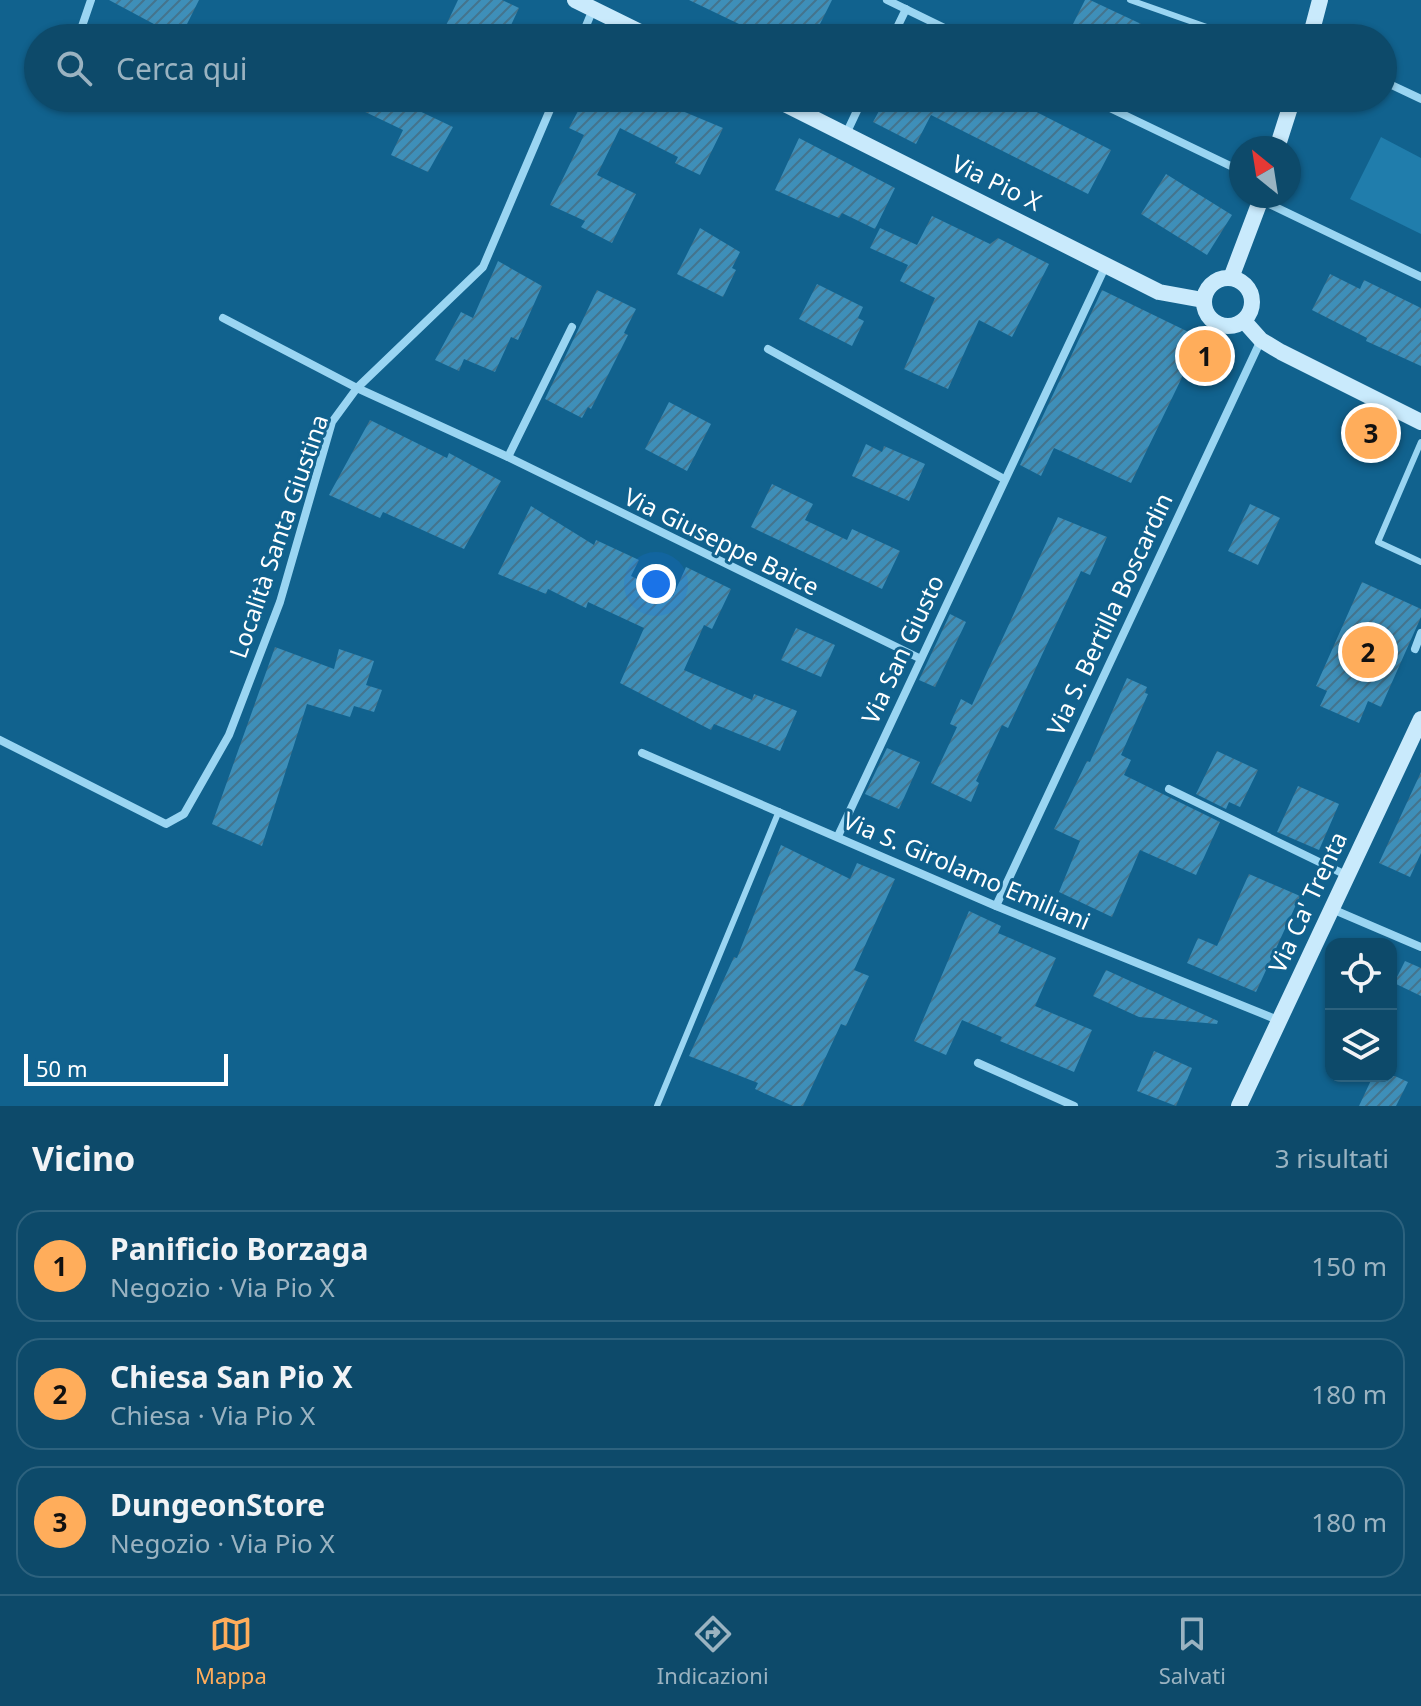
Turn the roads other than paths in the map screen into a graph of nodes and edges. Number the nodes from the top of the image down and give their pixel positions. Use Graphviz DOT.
graph roads {
  1 [pos="91,0"];
  2 [pos="887,0"];
  3 [pos="1130,0"];
  4 [pos="1320,0"];
  5 [pos="582,3"];
  6 [pos="906,9"];
  7 [pos="83,24"];
  8 [pos="581,24"];
  9 [pos="624,24"];
  10 [pos="899,24"];
  11 [pos="937,24"];
  12 [pos="1198,24"];
  13 [pos="1314,24"];
  14 [pos="1397,88"];
  15 [pos="1421,99"];
  16 [pos="549,112"];
  17 [pos="801,112"];
  18 [pos="856,112"];
  19 [pos="1118,112"];
  20 [pos="1289,112"];
  21 [pos="846,134"];
  22 [pos="1281,136"];
  23 [pos="1229,165"];
  24 [pos="1258,208"];
  25 [pos="1282,208"];
  26 [pos="1106,265"];
  27 [pos="1421,277"];
  28 [pos="1231,278"];
  29 [pos="1203,300"];
  30 [pos="223,318"];
  31 [pos="1244,321"];
  32 [pos="572,327"];
  33 [pos="1261,340"];
  34 [pos="768,349"];
  35 [pos="357,388"];
  36 [pos="1421,422"];
  37 [pos="1421,442"];
  38 [pos="508,457"];
  39 [pos="1004,479"];
  40 [pos="1421,562"];
  41 [pos="1421,633"];
  42 [pos="1415,649"];
  43 [pos="919,658"];
  44 [pos="1421,719"];
  45 [pos="0,740"];
  46 [pos="642,753"];
  47 [pos="1169,789"];
  48 [pos="779,811"];
  49 [pos="838,836"];
  50 [pos="1346,875"];
  51 [pos="996,906"];
  52 [pos="1331,908"];
  53 [pos="1421,947"];
  54 [pos="1278,1020"];
  55 [pos="978,1063"];
  56 [pos="657,1106"];
  57 [pos="1074,1106"];
  58 [pos="1239,1106"];
  1 -- 7 [label="street"];
  2 -- 6 [label="street"];
  3 -- 12 [label="lane"];
  4 -- 13 [label="street"];
  5 -- 8 [label="street"];
  5 -- 9 [label="street"];
  6 -- 10 [label="street"];
  6 -- 11 [label="street"];
  14 -- 15 [label="street"];
  16 -- 35 [label="street, Località Santa Giustina"];
  17 -- 21 [label="street, Via Pio X"];
  18 -- 21 [label="street"];
  19 -- 23 [label="street"];
  20 -- 22 [label="street"];
  21 -- 26 [label="street, Via Pio X"];
  24 -- 28 [label="street"];
  25 -- 27 [label="street"];
  26 -- 29 [label="street, Via Pio X"];
  26 -- 39 [label="street, Via San Giusto"];
  28 -- 29 [label="street"];
  28 -- 31 [label="street"];
  29 -- 31 [label="street"];
  30 -- 35 [label="street"];
  31 -- 33 [label="street"];
  32 -- 38 [label="street"];
  33 -- 36 [label="street"];
  33 -- 51 [label="street, Via S. Bertilla Boscardin"];
  34 -- 39 [label="street"];
  35 -- 38 [label="street, Via Giuseppe Baice"];
  35 -- 45 [label="street, Località Santa Giustina"];
  37 -- 40 [label="lane"];
  38 -- 43 [label="street, Via Giuseppe Baice"];
  39 -- 43 [label="street, Via San Giusto"];
  41 -- 42 [label="street"];
  43 -- 49 [label="street, Via San Giusto"];
  44 -- 50 [label="street, Via Ca' Trenta"];
  46 -- 48 [label="street, Via S. Girolamo Emiliani"];
  47 -- 50 [label="street"];
  48 -- 49 [label="street, Via S. Girolamo Emiliani"];
  48 -- 56 [label="lane"];
  49 -- 51 [label="street, Via S. Girolamo Emiliani"];
  50 -- 52 [label="street, Via Ca' Trenta"];
  51 -- 54 [label="street, Via S. Girolamo Emiliani"];
  52 -- 53 [label="street"];
  52 -- 54 [label="street, Via Ca' Trenta"];
  54 -- 58 [label="street, Via Ca' Trenta"];
  55 -- 57 [label="street"];
}
